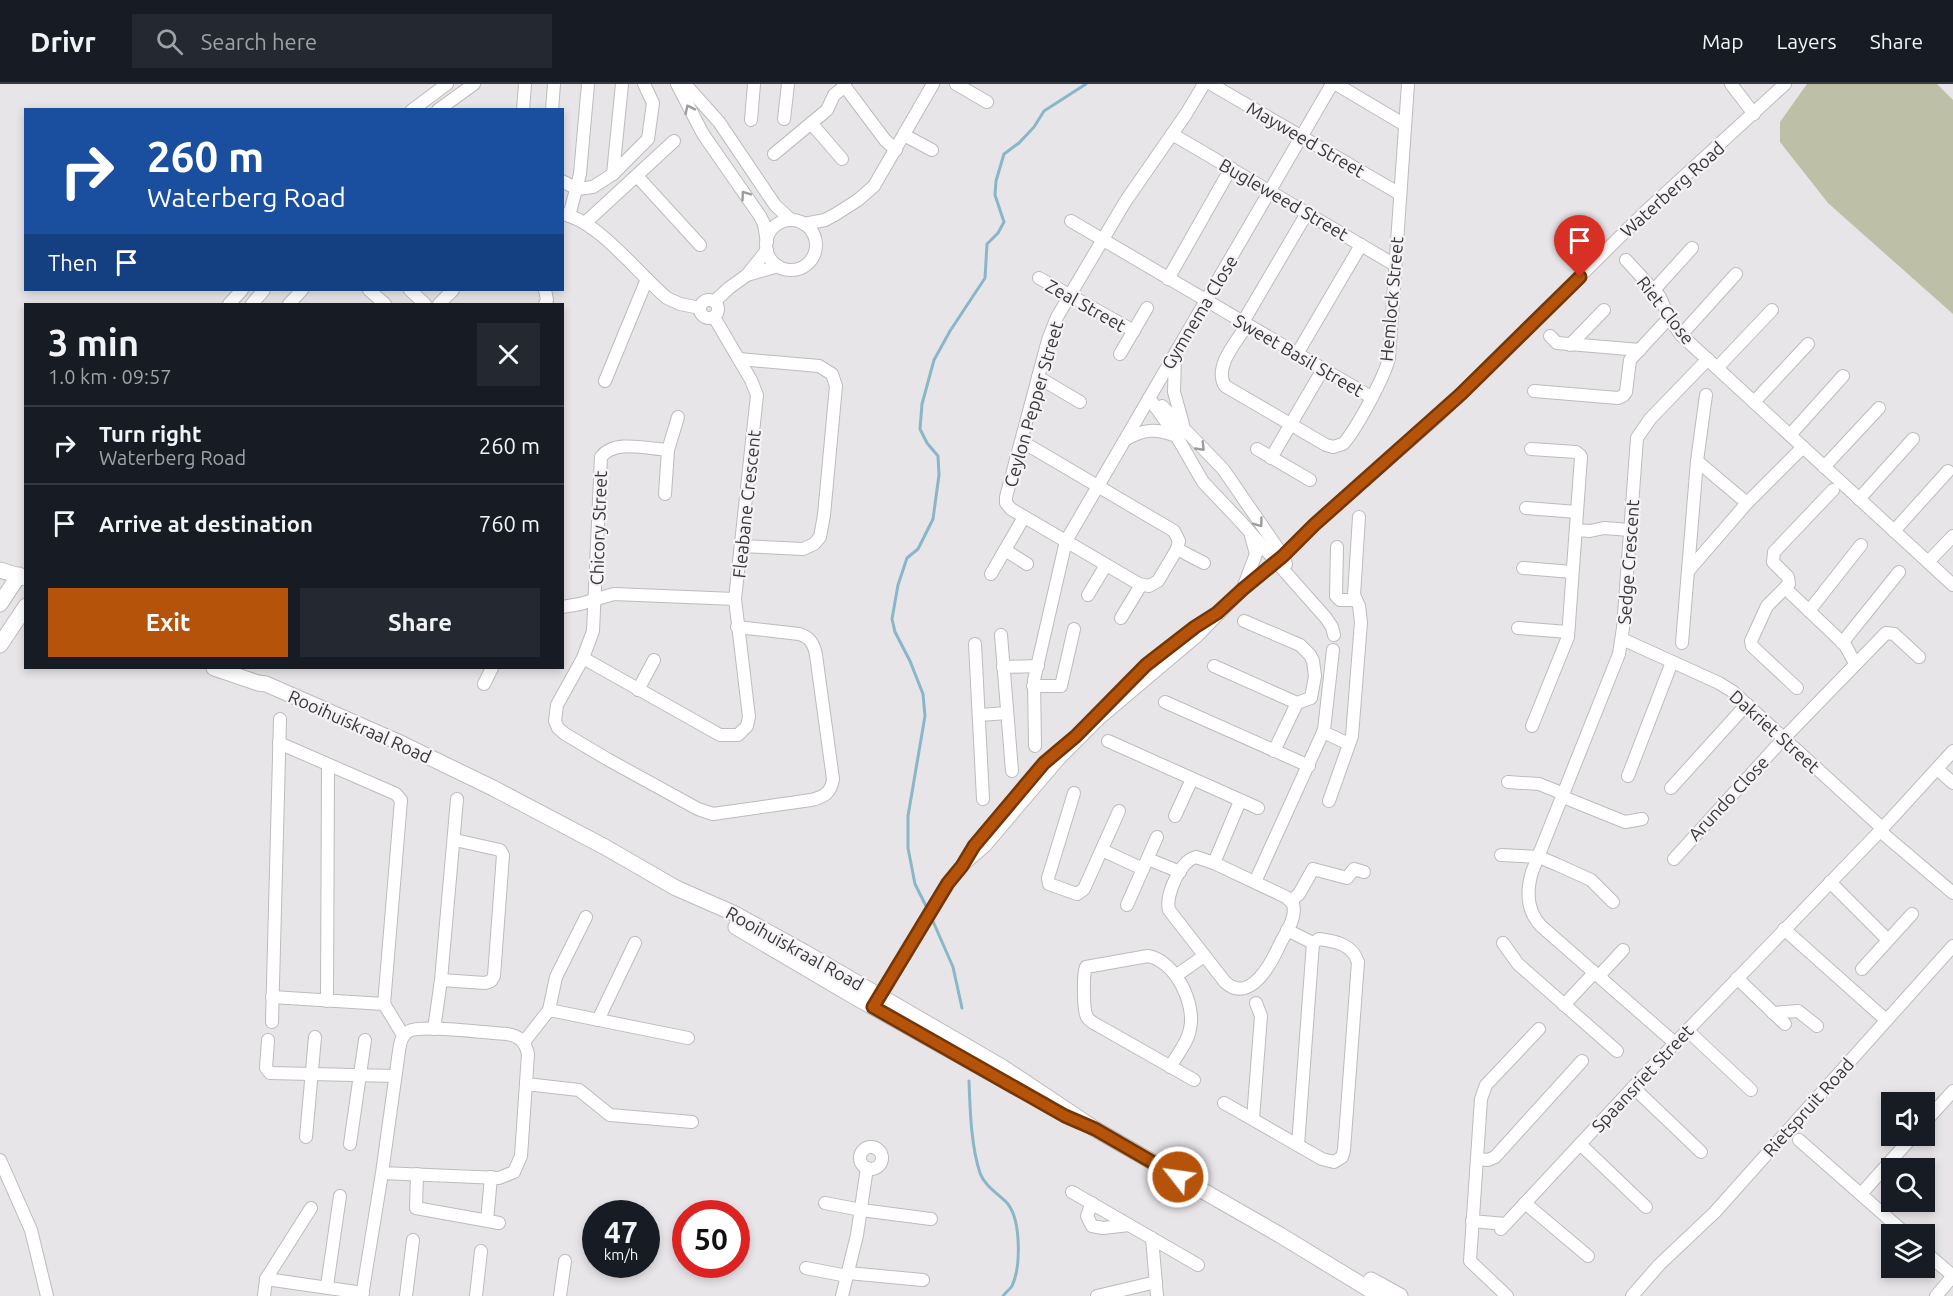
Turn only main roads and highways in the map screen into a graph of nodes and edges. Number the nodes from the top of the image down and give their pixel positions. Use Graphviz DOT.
graph roads {
  1 [pos="0,570"];
  2 [pos="23,573"];
  3 [pos="2,597"];
  4 [pos="24,603"];
  5 [pos="24,607"];
  6 [pos="24,626"];
  7 [pos="0,644"];
  8 [pos="217,669"];
  9 [pos="242,669"];
  10 [pos="266,684"];
  11 [pos="1280,1235"];
  12 [pos="1380,1296"];
  13 [pos="1400,1296"];
  1 -- 2 [label="main road"];
  2 -- 3 [label="main road"];
  3 -- 4 [label="main road"];
  5 -- 7 [label="main road"];
  6 -- 7 [label="main road"];
  8 -- 10 [label="main road, Rooihuiskraal Road"];
  9 -- 10 [label="main road, Rooihuiskraal Road"];
  10 -- 11 [label="main road, Rooihuiskraal Road"];
  11 -- 12 [label="main road, Rooihuiskraal Road"];
  11 -- 13 [label="main road, Rooihuiskraal Road"];
}
